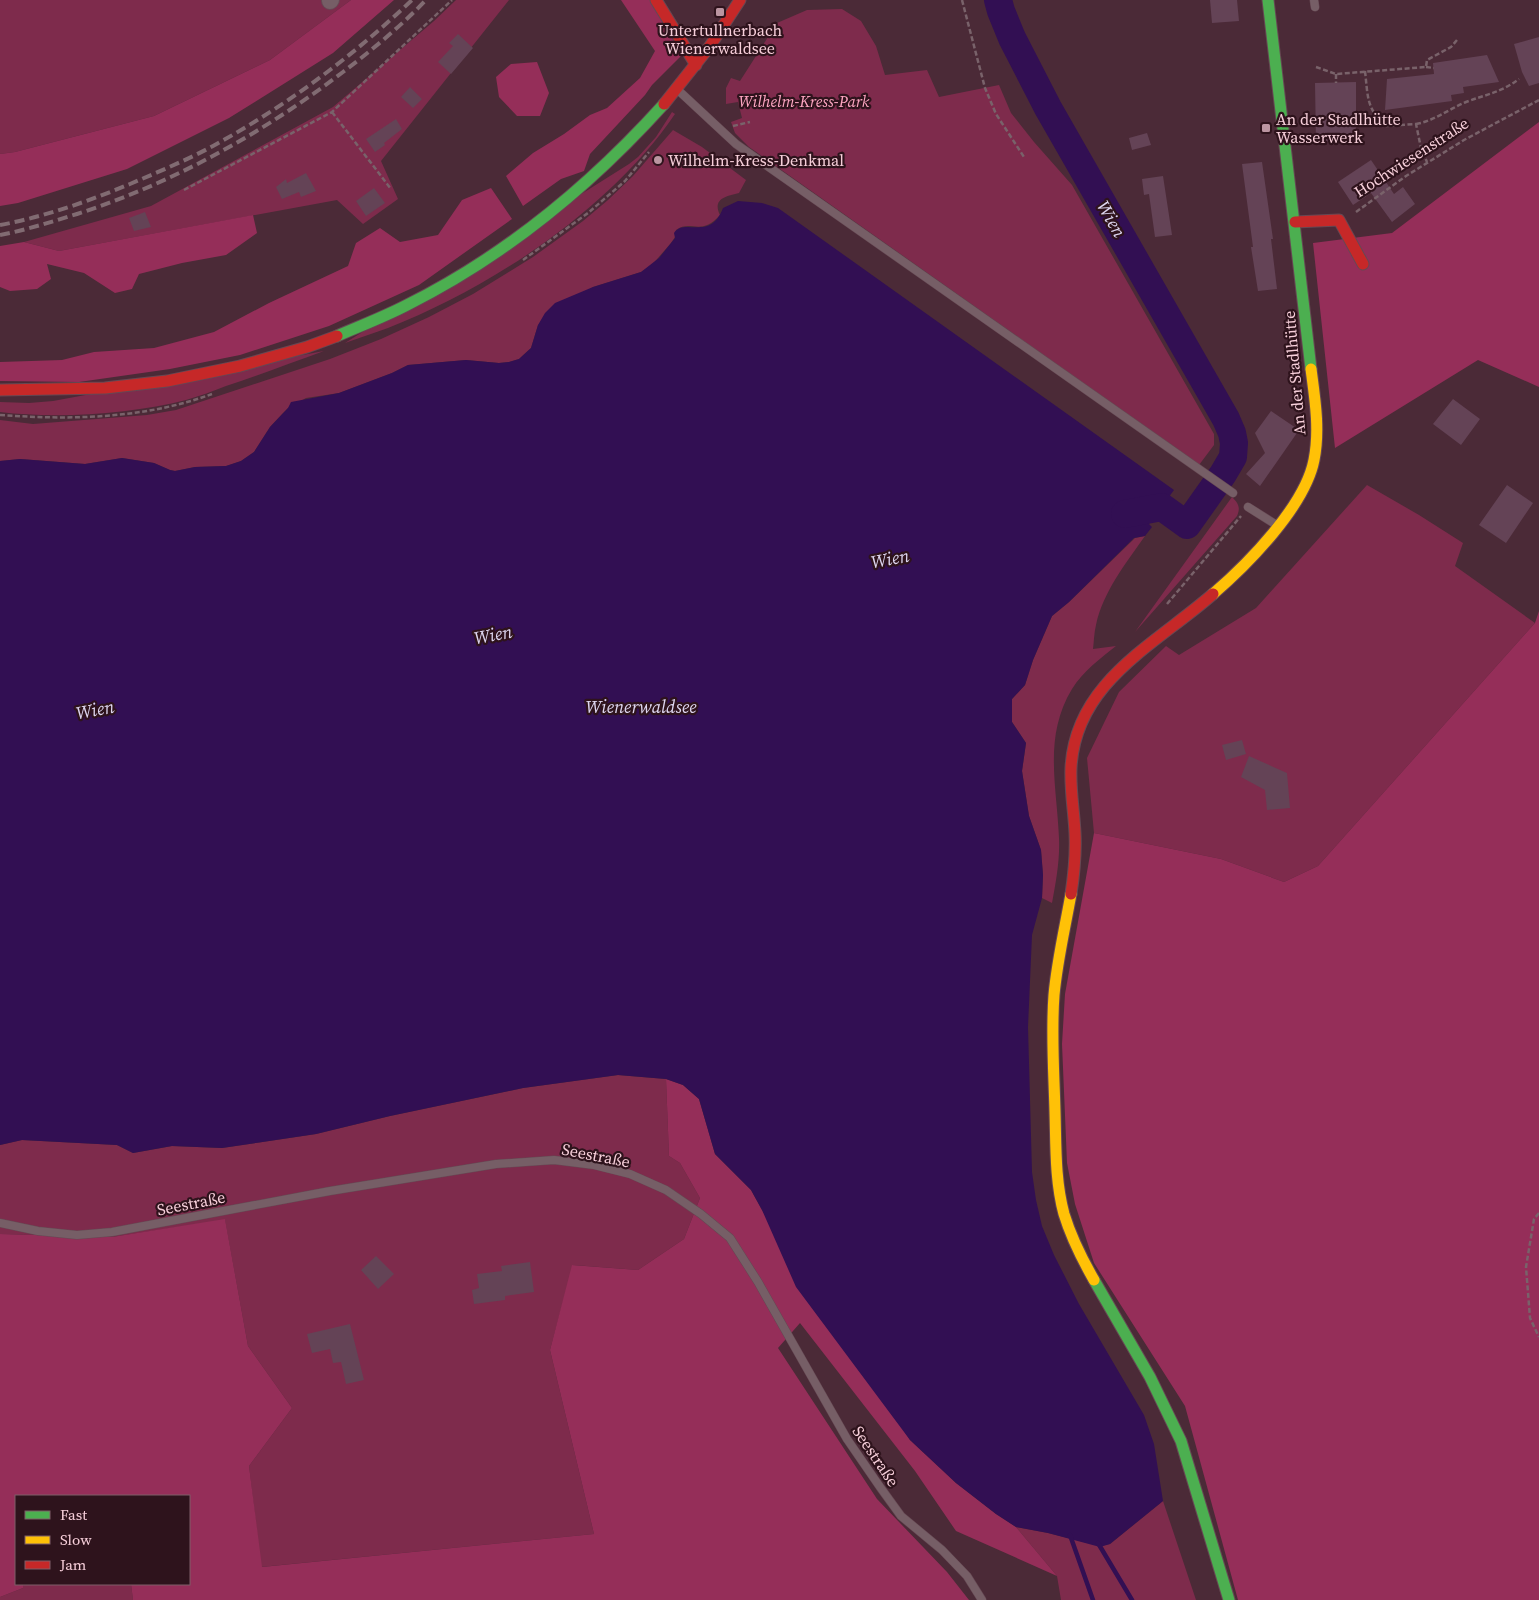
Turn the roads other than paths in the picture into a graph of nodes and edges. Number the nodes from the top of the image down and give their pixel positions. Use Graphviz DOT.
graph roads {
  1 [pos="656,0"];
  2 [pos="740,0"];
  3 [pos="1268,0"];
  4 [pos="696,65"];
  5 [pos="677,89"];
  6 [pos="1295,222"];
  7 [pos="1362,264"];
  8 [pos="0,390"];
  9 [pos="1233,493"];
  10 [pos="1248,508"];
  11 [pos="1279,527"];
  12 [pos="0,1223"];
  13 [pos="982,1600"];
  14 [pos="1229,1600"];
  1 -- 4 [label="main road"];
  2 -- 4 [label="main road"];
  3 -- 6 [label="main road, An der Stadlhütte"];
  4 -- 5 [label="main road"];
  5 -- 8 [label="main road"];
  5 -- 9 [label="lane"];
  6 -- 7 [label="main road"];
  6 -- 11 [label="main road, An der Stadlhütte"];
  10 -- 11 [label="lane"];
  11 -- 14 [label="main road, An der Stadlhütte"];
  12 -- 13 [label="lane, Seestraße"];
}
